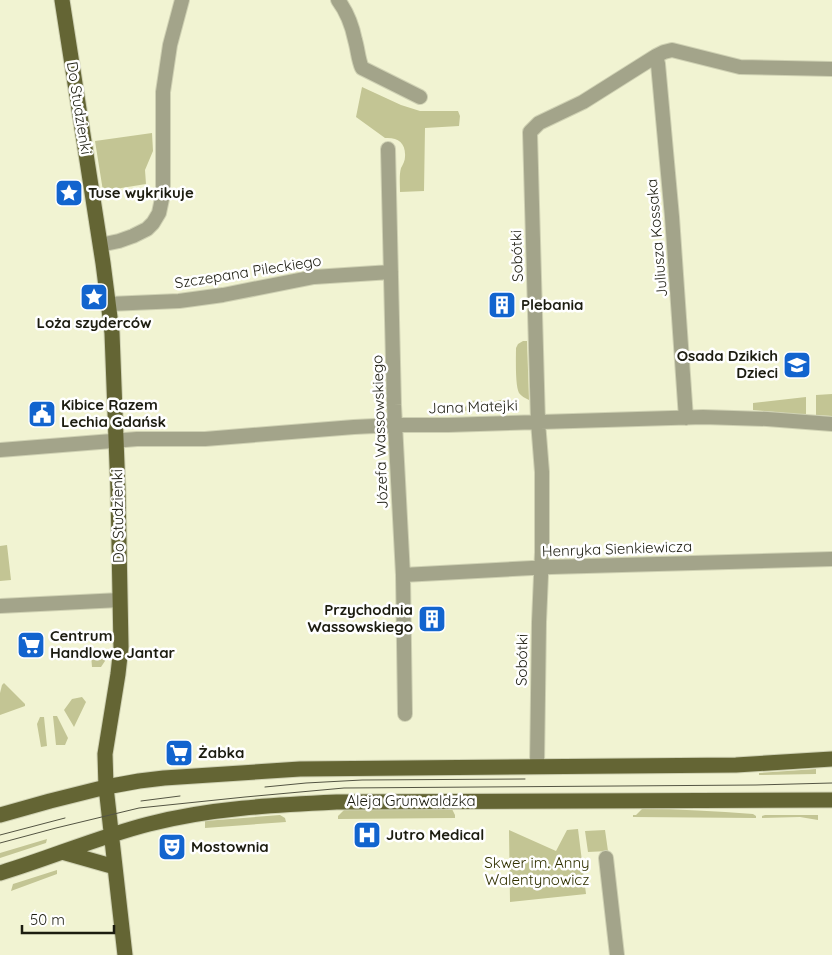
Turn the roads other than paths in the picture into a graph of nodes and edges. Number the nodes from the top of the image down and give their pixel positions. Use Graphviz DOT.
graph roads {
  1 [pos="62,0"];
  2 [pos="182,0"];
  3 [pos="338,0"];
  4 [pos="656,56"];
  5 [pos="832,69"];
  6 [pos="420,97"];
  7 [pos="388,149"];
  8 [pos="100,245"];
  9 [pos="391,272"];
  10 [pos="109,304"];
  11 [pos="686,418"];
  12 [pos="538,422"];
  13 [pos="832,424"];
  14 [pos="395,425"];
  15 [pos="116,441"];
  16 [pos="0,450"];
  17 [pos="832,559"];
  18 [pos="541,568"];
  19 [pos="403,575"];
  20 [pos="120,600"];
  21 [pos="0,606"];
  22 [pos="405,714"];
  23 [pos="832,759"];
  24 [pos="537,767"];
  25 [pos="106,787"];
  26 [pos="832,800"];
  27 [pos="0,815"];
  28 [pos="111,835"];
  29 [pos="62,852"];
  30 [pos="606,858"];
  31 [pos="115,867"];
  32 [pos="0,873"];
  33 [pos="125,955"];
  34 [pos="617,955"];
  1 -- 8 [label="main road, Do Studzienki"];
  2 -- 8 [label="street"];
  3 -- 6 [label="street"];
  4 -- 5 [label="street, Sobótki"];
  4 -- 11 [label="street, Juliusza Kossaka"];
  4 -- 12 [label="street, Sobótki"];
  7 -- 9 [label="street, Józefa Wassowskiego"];
  8 -- 10 [label="main road, Do Studzienki"];
  9 -- 10 [label="street, Szczepana Pileckiego"];
  9 -- 14 [label="street, Józefa Wassowskiego"];
  10 -- 15 [label="main road, Do Studzienki"];
  11 -- 12 [label="street, Jana Matejki"];
  11 -- 13 [label="street, Jana Matejki"];
  12 -- 14 [label="street, Jana Matejki"];
  12 -- 18 [label="street, Sobótki"];
  14 -- 15 [label="street, Jana Matejki"];
  14 -- 19 [label="street, Józefa Wassowskiego"];
  15 -- 16 [label="street, Jana Matejki"];
  15 -- 20 [label="main road, Do Studzienki"];
  17 -- 18 [label="street, Henryka Sienkiewicza"];
  18 -- 19 [label="street, Henryka Sienkiewicza"];
  18 -- 24 [label="street, Sobótki"];
  19 -- 22 [label="street, Józefa Wassowskiego"];
  20 -- 21 [label="street"];
  20 -- 25 [label="main road, Do Studzienki"];
  23 -- 24 [label="main road"];
  24 -- 25 [label="main road"];
  25 -- 27 [label="main road"];
  25 -- 28 [label="main road, Do Studzienki"];
  26 -- 28 [label="main road, Aleja Grunwaldzka"];
  28 -- 29 [label="main road, Aleja Grunwaldzka"];
  28 -- 31 [label="main road, Do Studzienki"];
  29 -- 31 [label="main road"];
  29 -- 32 [label="main road, Aleja Grunwaldzka"];
  30 -- 34 [label="street"];
  31 -- 33 [label="main road, Do Studzienki"];
}
